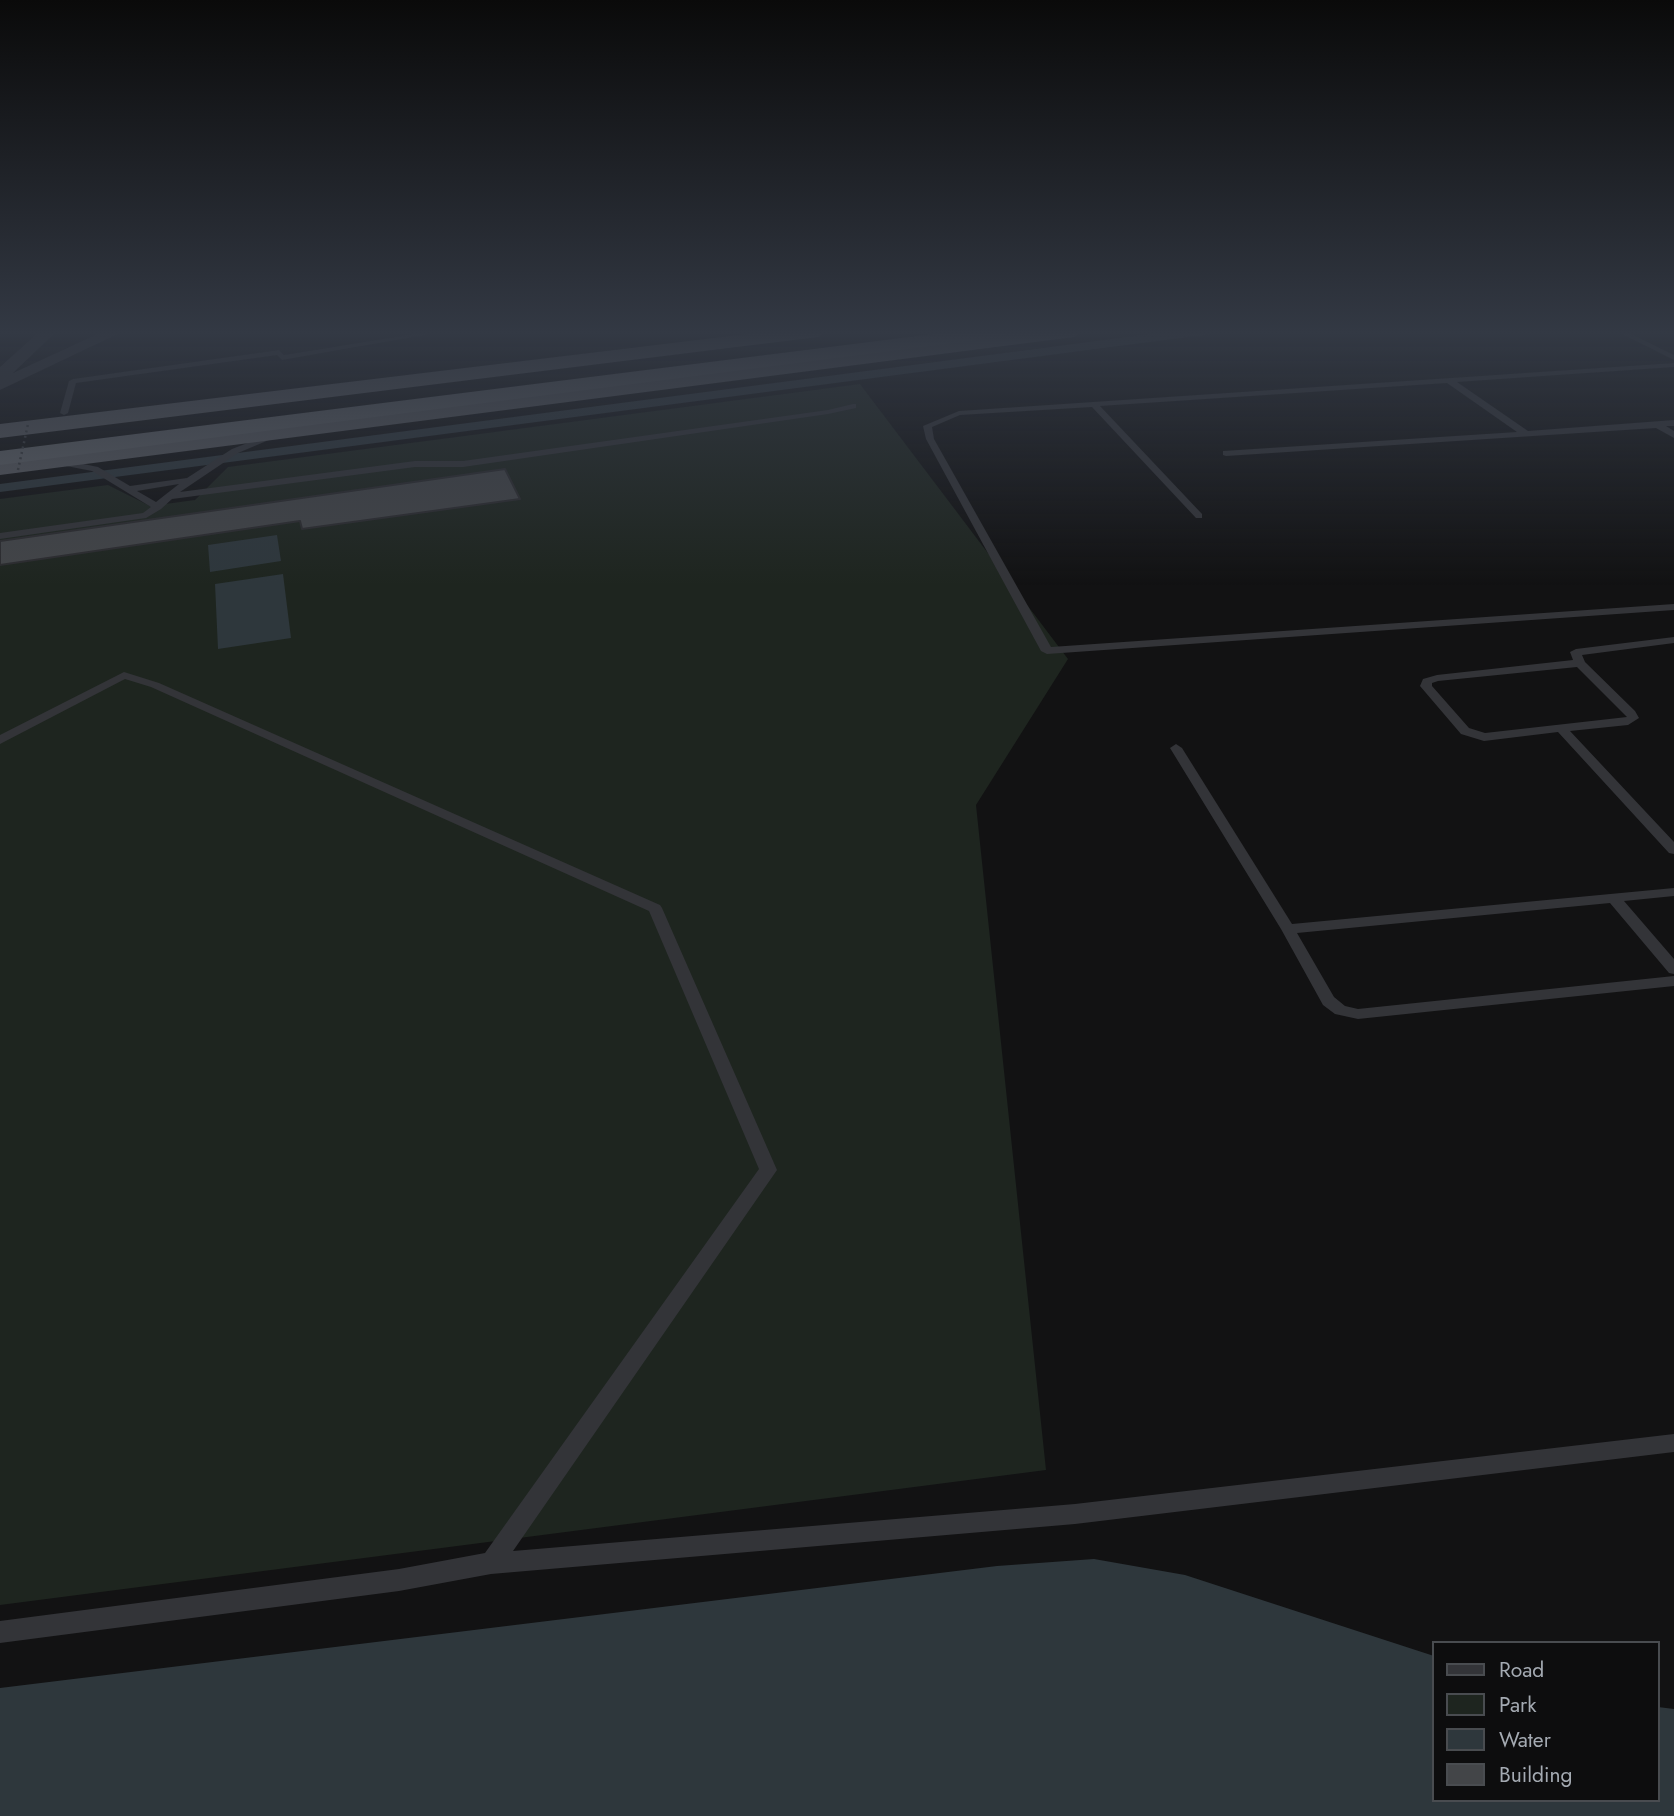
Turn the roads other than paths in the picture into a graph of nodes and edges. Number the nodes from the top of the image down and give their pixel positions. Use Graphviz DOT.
graph roads {
  1 [pos="125,416"];
  2 [pos="182,416"];
  3 [pos="367,416"];
  4 [pos="407,416"];
  5 [pos="802,416"];
  6 [pos="952,416"];
  7 [pos="1105,416"];
  8 [pos="1500,416"];
  9 [pos="1674,423"];
  10 [pos="1658,425"];
  11 [pos="0,431"];
  12 [pos="287,431"];
  13 [pos="1525,433"];
  14 [pos="1674,435"];
  15 [pos="0,438"];
  16 [pos="1226,453"];
  17 [pos="52,461"];
  18 [pos="6,465"];
  19 [pos="191,479"];
  20 [pos="129,489"];
  21 [pos="172,496"];
  22 [pos="158,507"];
  23 [pos="1199,516"];
  24 [pos="0,536"];
  25 [pos="1674,607"];
  26 [pos="1674,640"];
  27 [pos="1580,663"];
  28 [pos="1561,729"];
  29 [pos="0,740"];
  30 [pos="1177,748"];
  31 [pos="1674,850"];
  32 [pos="1674,892"];
  33 [pos="1615,899"];
  34 [pos="1288,929"];
  35 [pos="1674,969"];
  36 [pos="1674,981"];
  37 [pos="1674,1443"];
  38 [pos="491,1563"];
  39 [pos="0,1632"];
  1 -- 11 [label="highway"];
  2 -- 15 [label="highway"];
  3 -- 18 [label="highway"];
  4 -- 12 [label="highway"];
  5 -- 21 [label="lane"];
  6 -- 25 [label="lane"];
  7 -- 23 [label="lane"];
  8 -- 13 [label="lane"];
  9 -- 10 [label="lane"];
  10 -- 13 [label="lane"];
  10 -- 14 [label="lane"];
  12 -- 17 [label="highway"];
  12 -- 19 [label="lane"];
  13 -- 16 [label="lane"];
  17 -- 18 [label="highway"];
  17 -- 20 [label="lane"];
  19 -- 20 [label="lane"];
  19 -- 21 [label="lane"];
  20 -- 22 [label="lane"];
  21 -- 22 [label="lane"];
  22 -- 24 [label="lane"];
  26 -- 27 [label="lane"];
  27 -- 28 [label="lane"];
  27 -- 28 [label="lane"];
  28 -- 31 [label="lane"];
  29 -- 38 [label="lane"];
  30 -- 34 [label="lane"];
  32 -- 33 [label="lane"];
  33 -- 34 [label="lane"];
  33 -- 35 [label="lane"];
  34 -- 36 [label="lane"];
  37 -- 38 [label="lane"];
  38 -- 39 [label="lane"];
}
